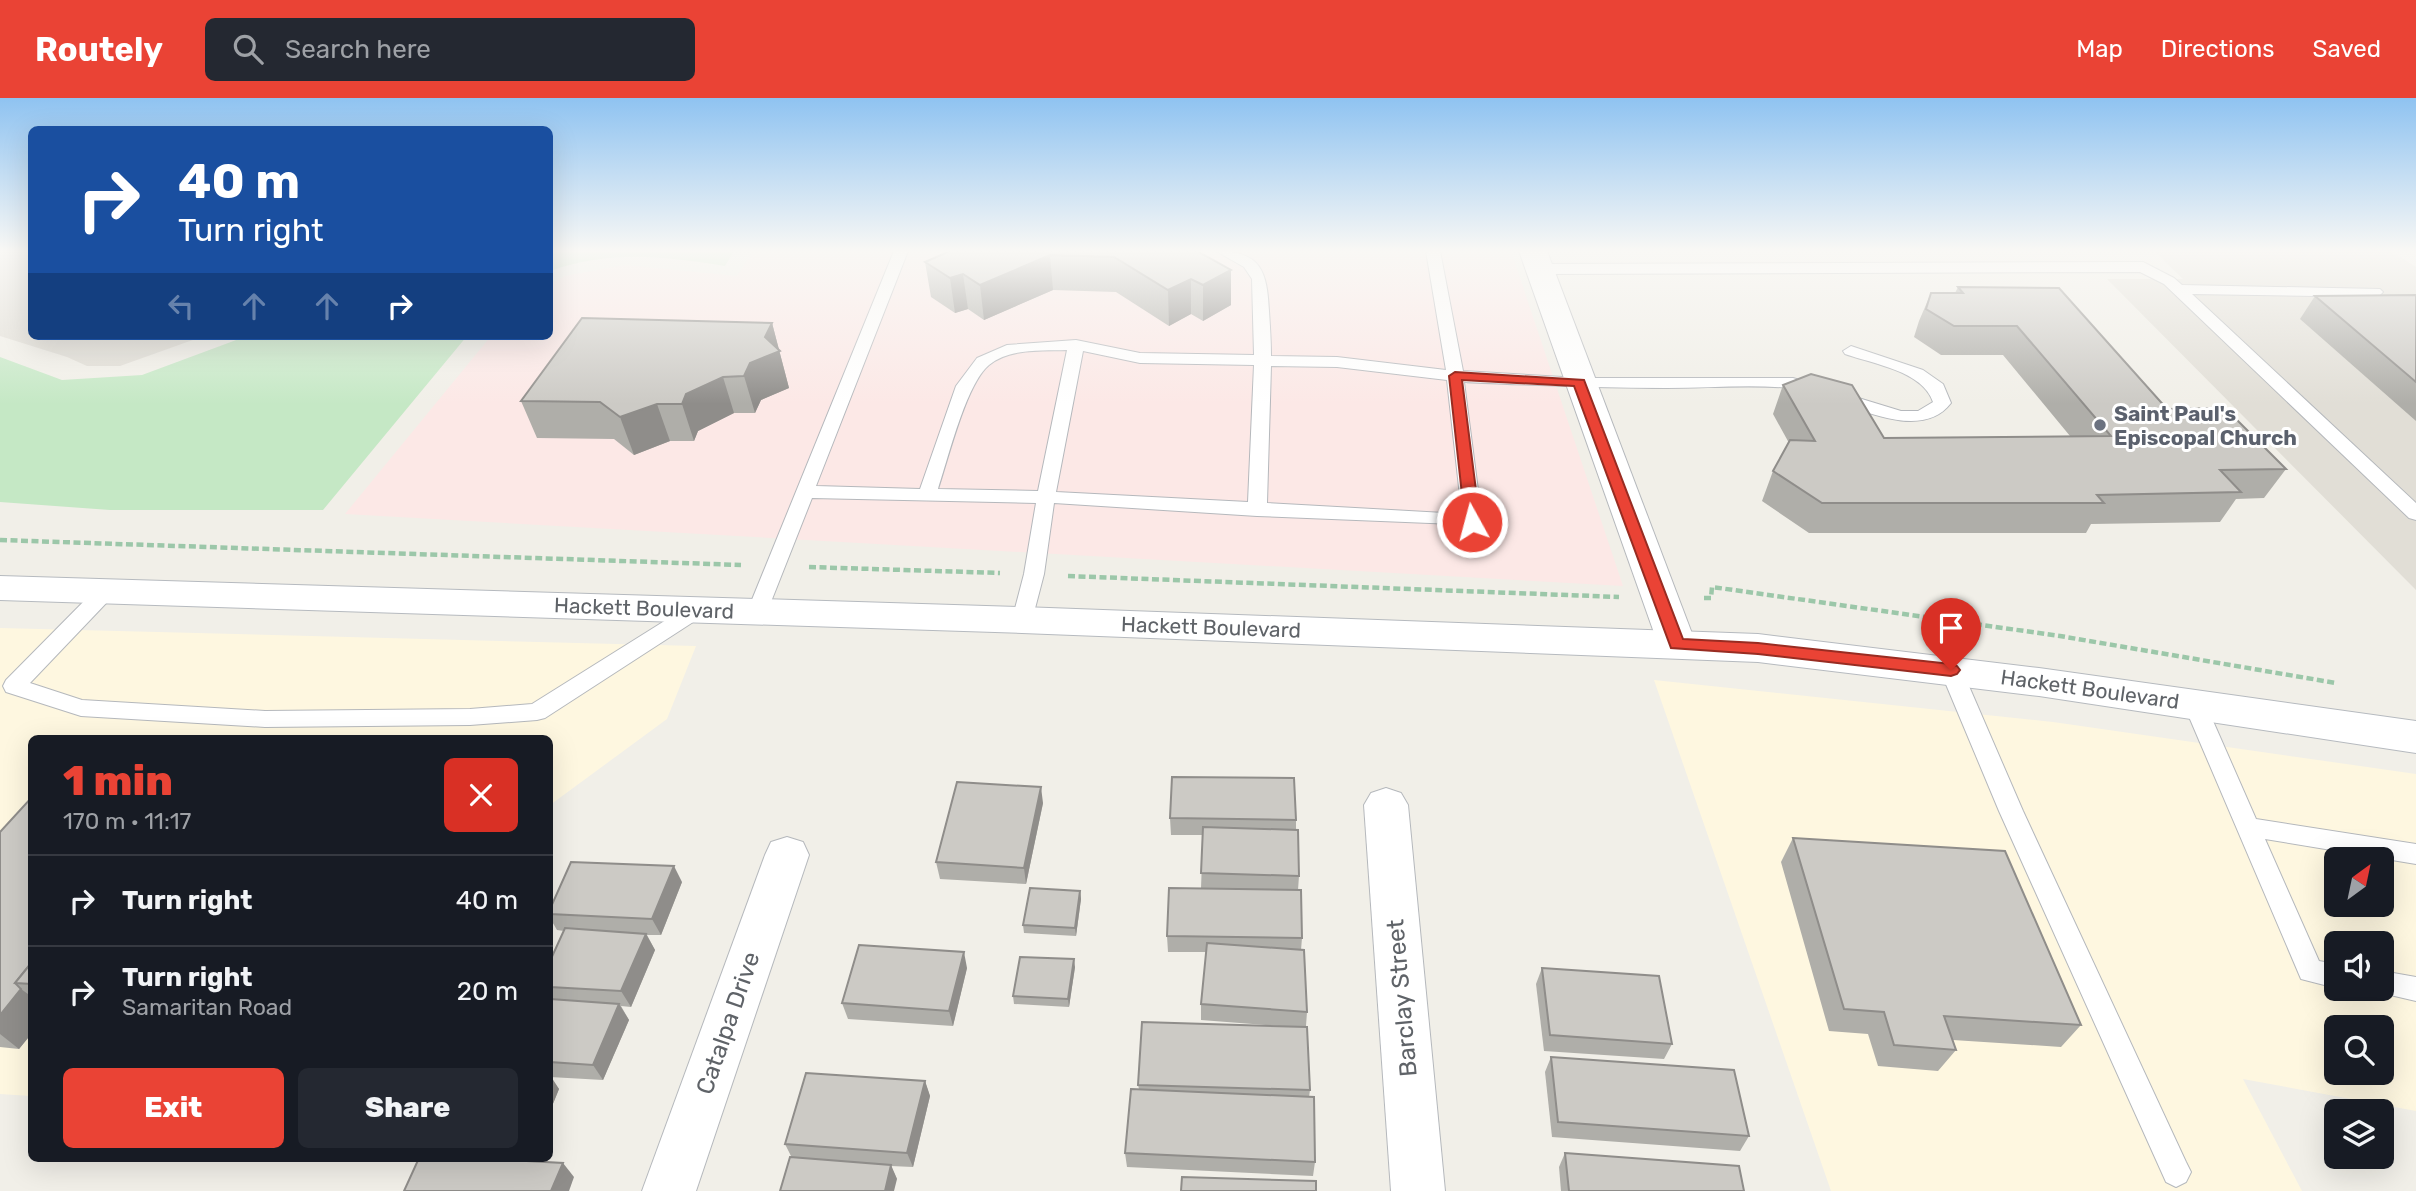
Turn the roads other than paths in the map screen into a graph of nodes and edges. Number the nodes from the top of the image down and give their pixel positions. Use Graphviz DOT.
graph roads {
  1 [pos="880,302"];
  2 [pos="1261,302"];
  3 [pos="1442,302"];
  4 [pos="1551,302"];
  5 [pos="2191,302"];
  6 [pos="1076,345"];
  7 [pos="1851,351"];
  8 [pos="1261,359"];
  9 [pos="1455,376"];
  10 [pos="1580,383"];
  11 [pos="803,492"];
  12 [pos="927,495"];
  13 [pos="1046,497"];
  14 [pos="1257,510"];
  15 [pos="2416,514"];
  16 [pos="0,588"];
  17 [pos="105,592"];
  18 [pos="697,610"];
  19 [pos="757,612"];
  20 [pos="1022,620"];
  21 [pos="1677,644"];
  22 [pos="1951,670"];
  23 [pos="2195,705"];
  24 [pos="2416,737"];
  25 [pos="1386,805"];
  26 [pos="2248,827"];
  27 [pos="2416,854"];
  28 [pos="787,855"];
  29 [pos="2324,974"];
  30 [pos="2394,985"];
  31 [pos="2416,989"];
  32 [pos="2176,1172"];
  33 [pos="669,1191"];
  34 [pos="1418,1191"];
  1 -- 11 [label="lane"];
  2 -- 8 [label="lane"];
  3 -- 9 [label="lane"];
  4 -- 10 [label="street"];
  5 -- 15 [label="lane"];
  6 -- 8 [label="lane"];
  6 -- 12 [label="lane"];
  6 -- 13 [label="lane"];
  7 -- 10 [label="lane"];
  8 -- 9 [label="lane"];
  8 -- 14 [label="lane"];
  9 -- 10 [label="lane"];
  9 -- 14 [label="lane"];
  10 -- 21 [label="street"];
  11 -- 12 [label="lane"];
  11 -- 19 [label="lane"];
  12 -- 13 [label="lane"];
  13 -- 14 [label="lane"];
  13 -- 20 [label="lane"];
  16 -- 17 [label="street, Hackett Boulevard"];
  17 -- 18 [label="street, Hackett Boulevard"];
  17 -- 18 [label="lane"];
  18 -- 19 [label="street, Hackett Boulevard"];
  19 -- 20 [label="street, Hackett Boulevard"];
  20 -- 21 [label="street, Hackett Boulevard"];
  21 -- 22 [label="street, Hackett Boulevard"];
  22 -- 23 [label="street, Hackett Boulevard"];
  22 -- 32 [label="lane"];
  23 -- 24 [label="street, Hackett Boulevard"];
  23 -- 26 [label="lane"];
  25 -- 34 [label="street, Barclay Street"];
  26 -- 27 [label="lane"];
  26 -- 29 [label="lane"];
  28 -- 33 [label="street, Catalpa Drive"];
  30 -- 31 [label="lane"];
}
